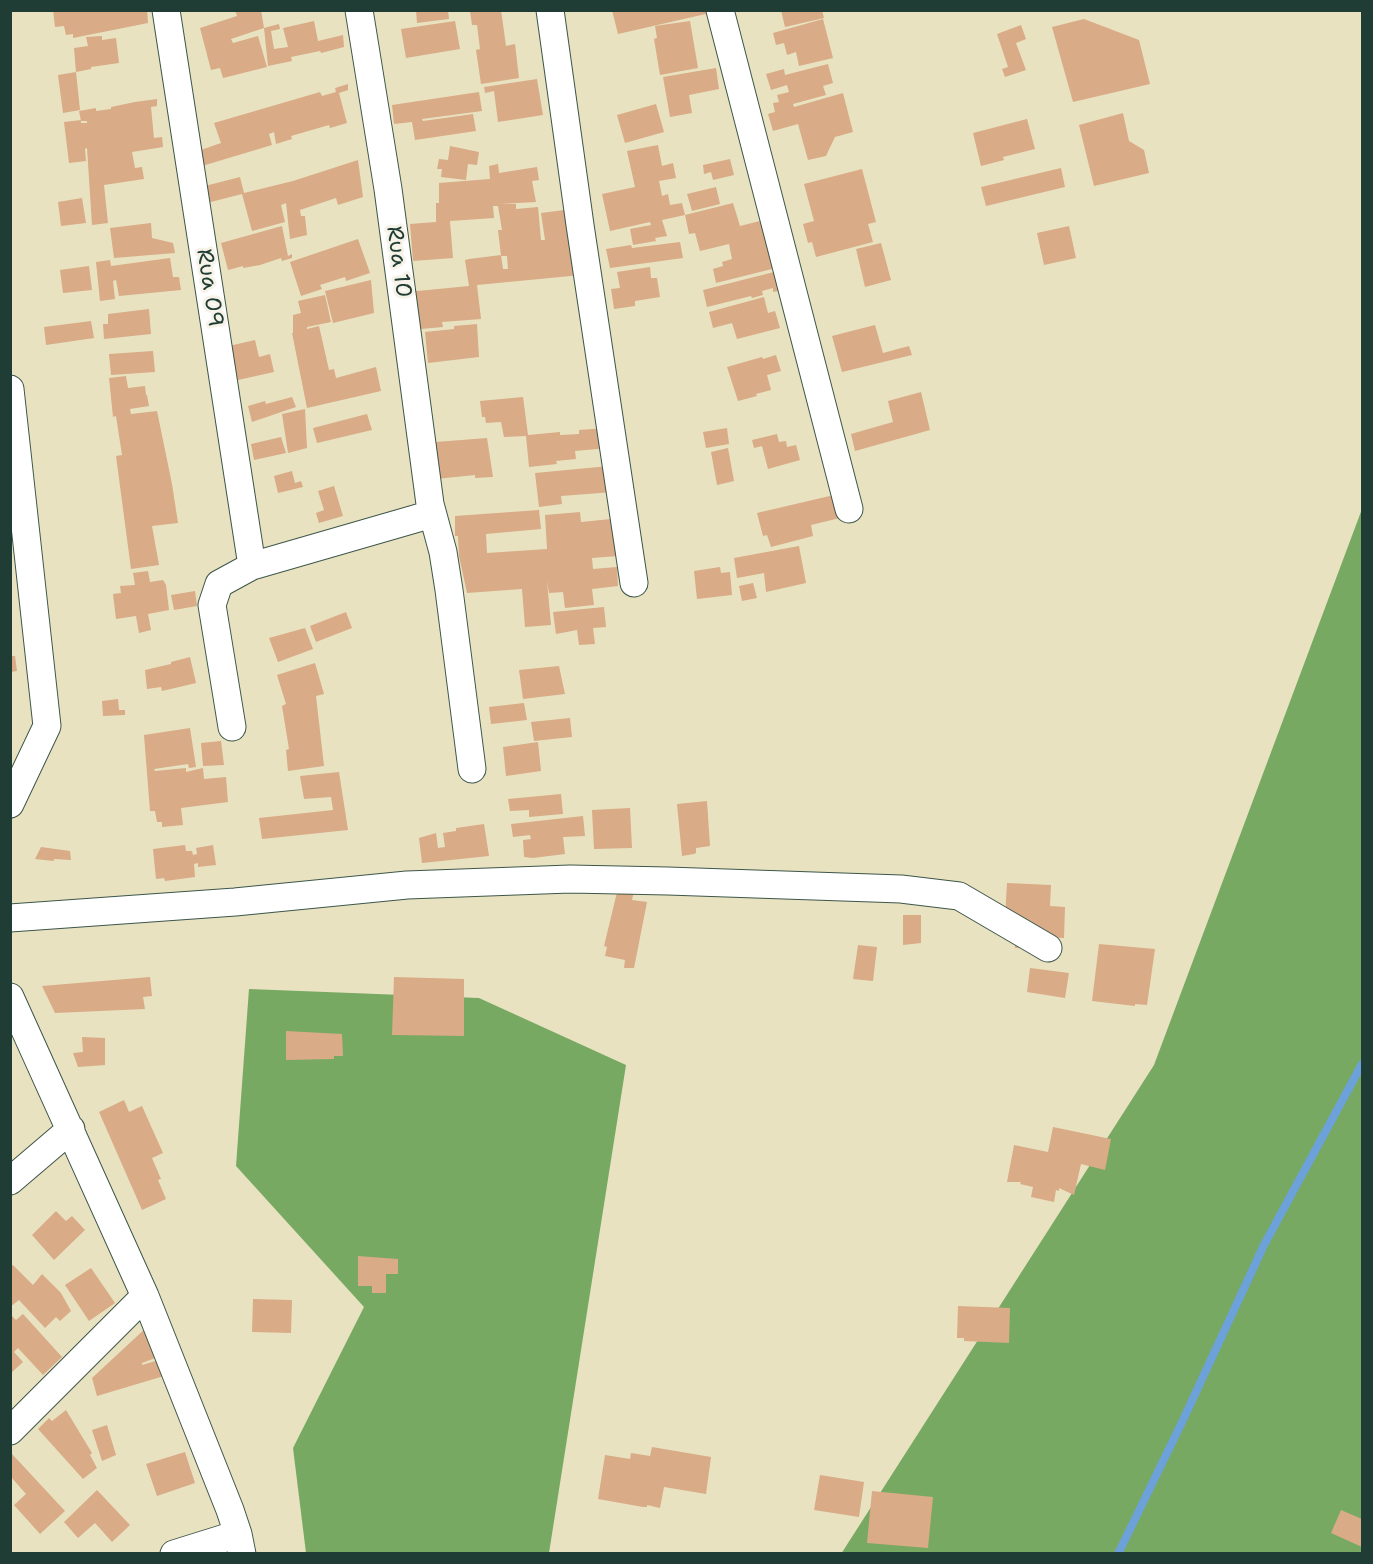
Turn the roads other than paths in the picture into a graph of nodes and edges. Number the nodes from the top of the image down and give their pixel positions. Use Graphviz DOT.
graph roads {
  1 [pos="166,10"];
  2 [pos="358,10"];
  3 [pos="550,10"];
  4 [pos="720,10"];
  5 [pos="10,389"];
  6 [pos="849,509"];
  7 [pos="432,514"];
  8 [pos="252,566"];
  9 [pos="634,583"];
  10 [pos="232,727"];
  11 [pos="472,768"];
  12 [pos="10,804"];
  13 [pos="10,918"];
  14 [pos="1047,948"];
  15 [pos="10,997"];
  16 [pos="70,1129"];
  17 [pos="10,1180"];
  18 [pos="145,1296"];
  19 [pos="10,1431"];
  20 [pos="240,1544"];
  21 [pos="174,1554"];
  1 -- 8 [label="street, Rua 09"];
  2 -- 7 [label="street, Rua 10"];
  3 -- 9 [label="street"];
  4 -- 6 [label="street"];
  5 -- 12 [label="street"];
  7 -- 8 [label="street"];
  7 -- 11 [label="street, Rua 10"];
  8 -- 10 [label="street"];
  13 -- 14 [label="street"];
  15 -- 16 [label="street"];
  16 -- 17 [label="street"];
  16 -- 18 [label="street"];
  18 -- 19 [label="street"];
  18 -- 20 [label="street"];
  20 -- 21 [label="street"];
}
